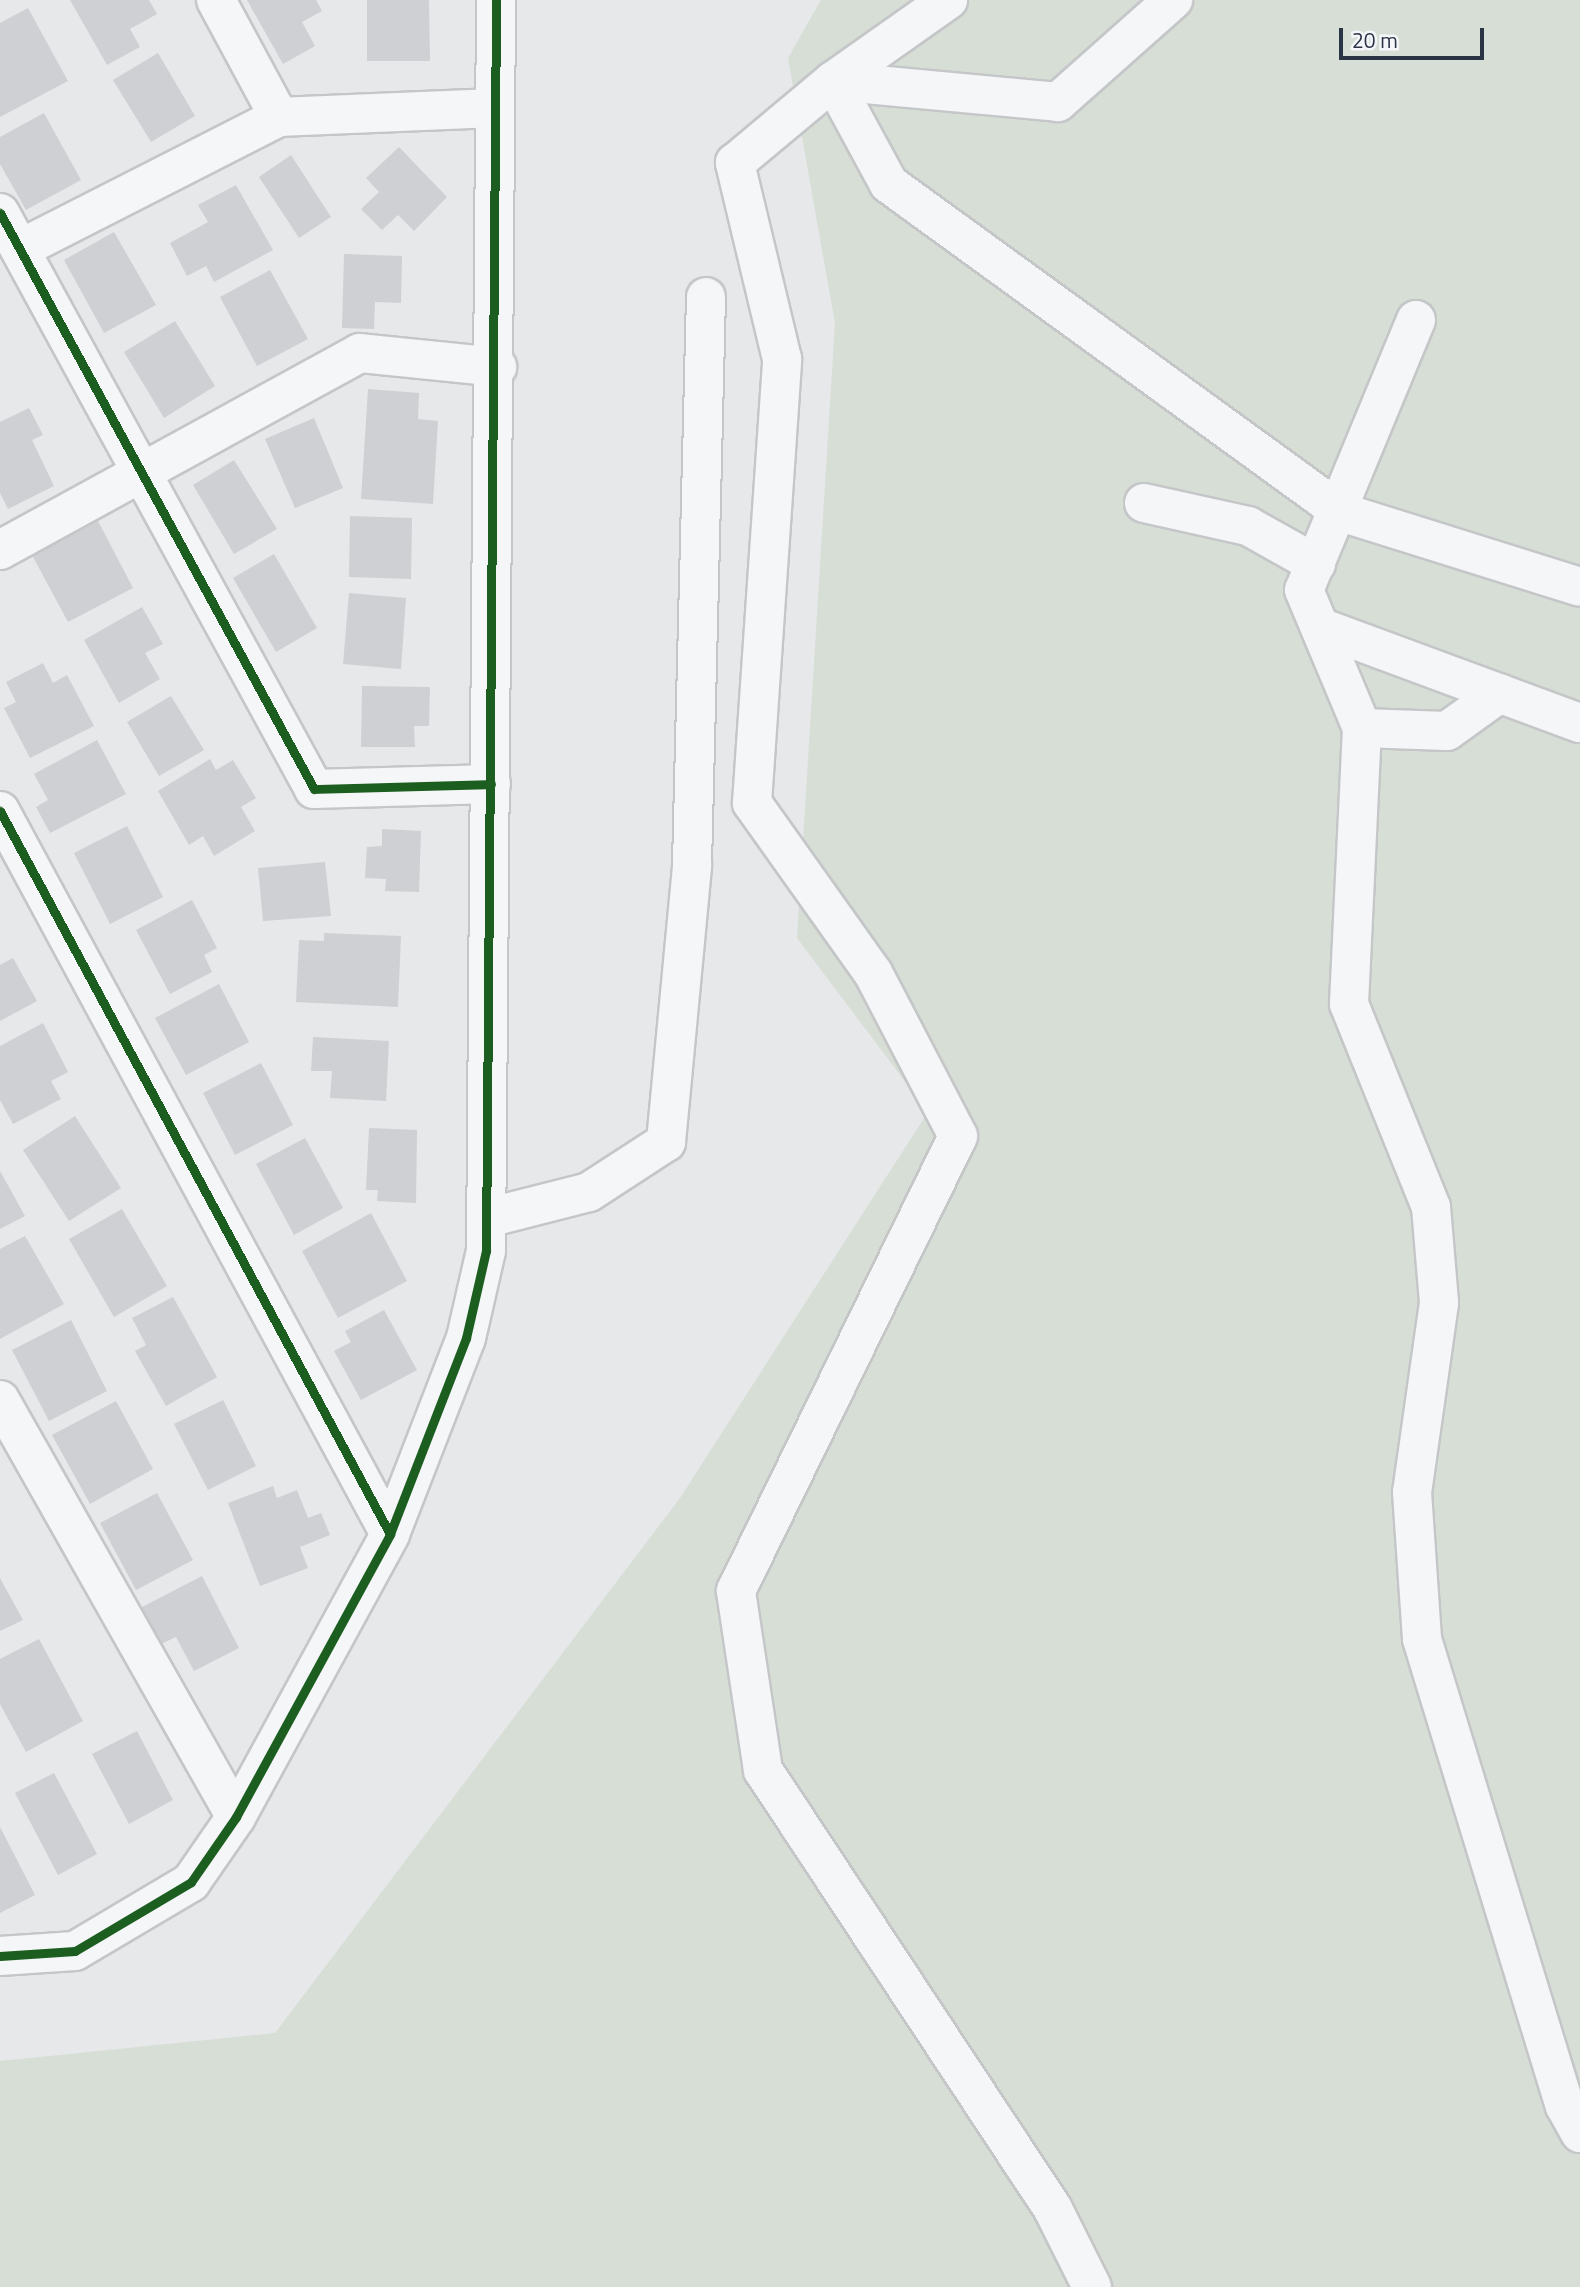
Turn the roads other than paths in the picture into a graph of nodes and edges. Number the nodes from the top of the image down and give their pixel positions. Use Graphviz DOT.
graph roads {
  1 [pos="216,0"];
  2 [pos="496,0"];
  3 [pos="948,0"];
  4 [pos="1173,0"];
  5 [pos="833,81"];
  6 [pos="494,108"];
  7 [pos="279,117"];
  8 [pos="0,213"];
  9 [pos="20,249"];
  10 [pos="706,298"];
  11 [pos="1416,320"];
  12 [pos="497,367"];
  13 [pos="137,472"];
  14 [pos="1144,503"];
  15 [pos="1341,512"];
  16 [pos="0,550"];
  17 [pos="1316,564"];
  18 [pos="1580,587"];
  19 [pos="1320,627"];
  20 [pos="1500,693"];
  21 [pos="1580,723"];
  22 [pos="1362,728"];
  23 [pos="491,784"];
  24 [pos="0,811"];
  25 [pos="486,1218"];
  26 [pos="0,1400"];
  27 [pos="390,1534"];
  28 [pos="236,1817"];
  29 [pos="0,1956"];
  30 [pos="1580,2133"];
  31 [pos="1092,2287"];
  1 -- 7 [label="street"];
  2 -- 6 [label="street"];
  3 -- 5 [label="street"];
  4 -- 5 [label="street"];
  5 -- 15 [label="street"];
  5 -- 31 [label="street"];
  6 -- 7 [label="street"];
  6 -- 12 [label="street"];
  7 -- 9 [label="street"];
  8 -- 9 [label="street"];
  9 -- 13 [label="street"];
  10 -- 25 [label="street"];
  11 -- 15 [label="street"];
  12 -- 13 [label="street"];
  12 -- 23 [label="street"];
  13 -- 16 [label="street"];
  13 -- 23 [label="street"];
  14 -- 17 [label="street"];
  15 -- 17 [label="street"];
  15 -- 18 [label="street"];
  17 -- 19 [label="street"];
  19 -- 20 [label="street"];
  19 -- 22 [label="street"];
  20 -- 21 [label="street"];
  20 -- 22 [label="street"];
  22 -- 30 [label="street"];
  23 -- 25 [label="street"];
  24 -- 27 [label="street"];
  25 -- 27 [label="street"];
  26 -- 28 [label="street"];
  27 -- 28 [label="street"];
  28 -- 29 [label="street"];
}
